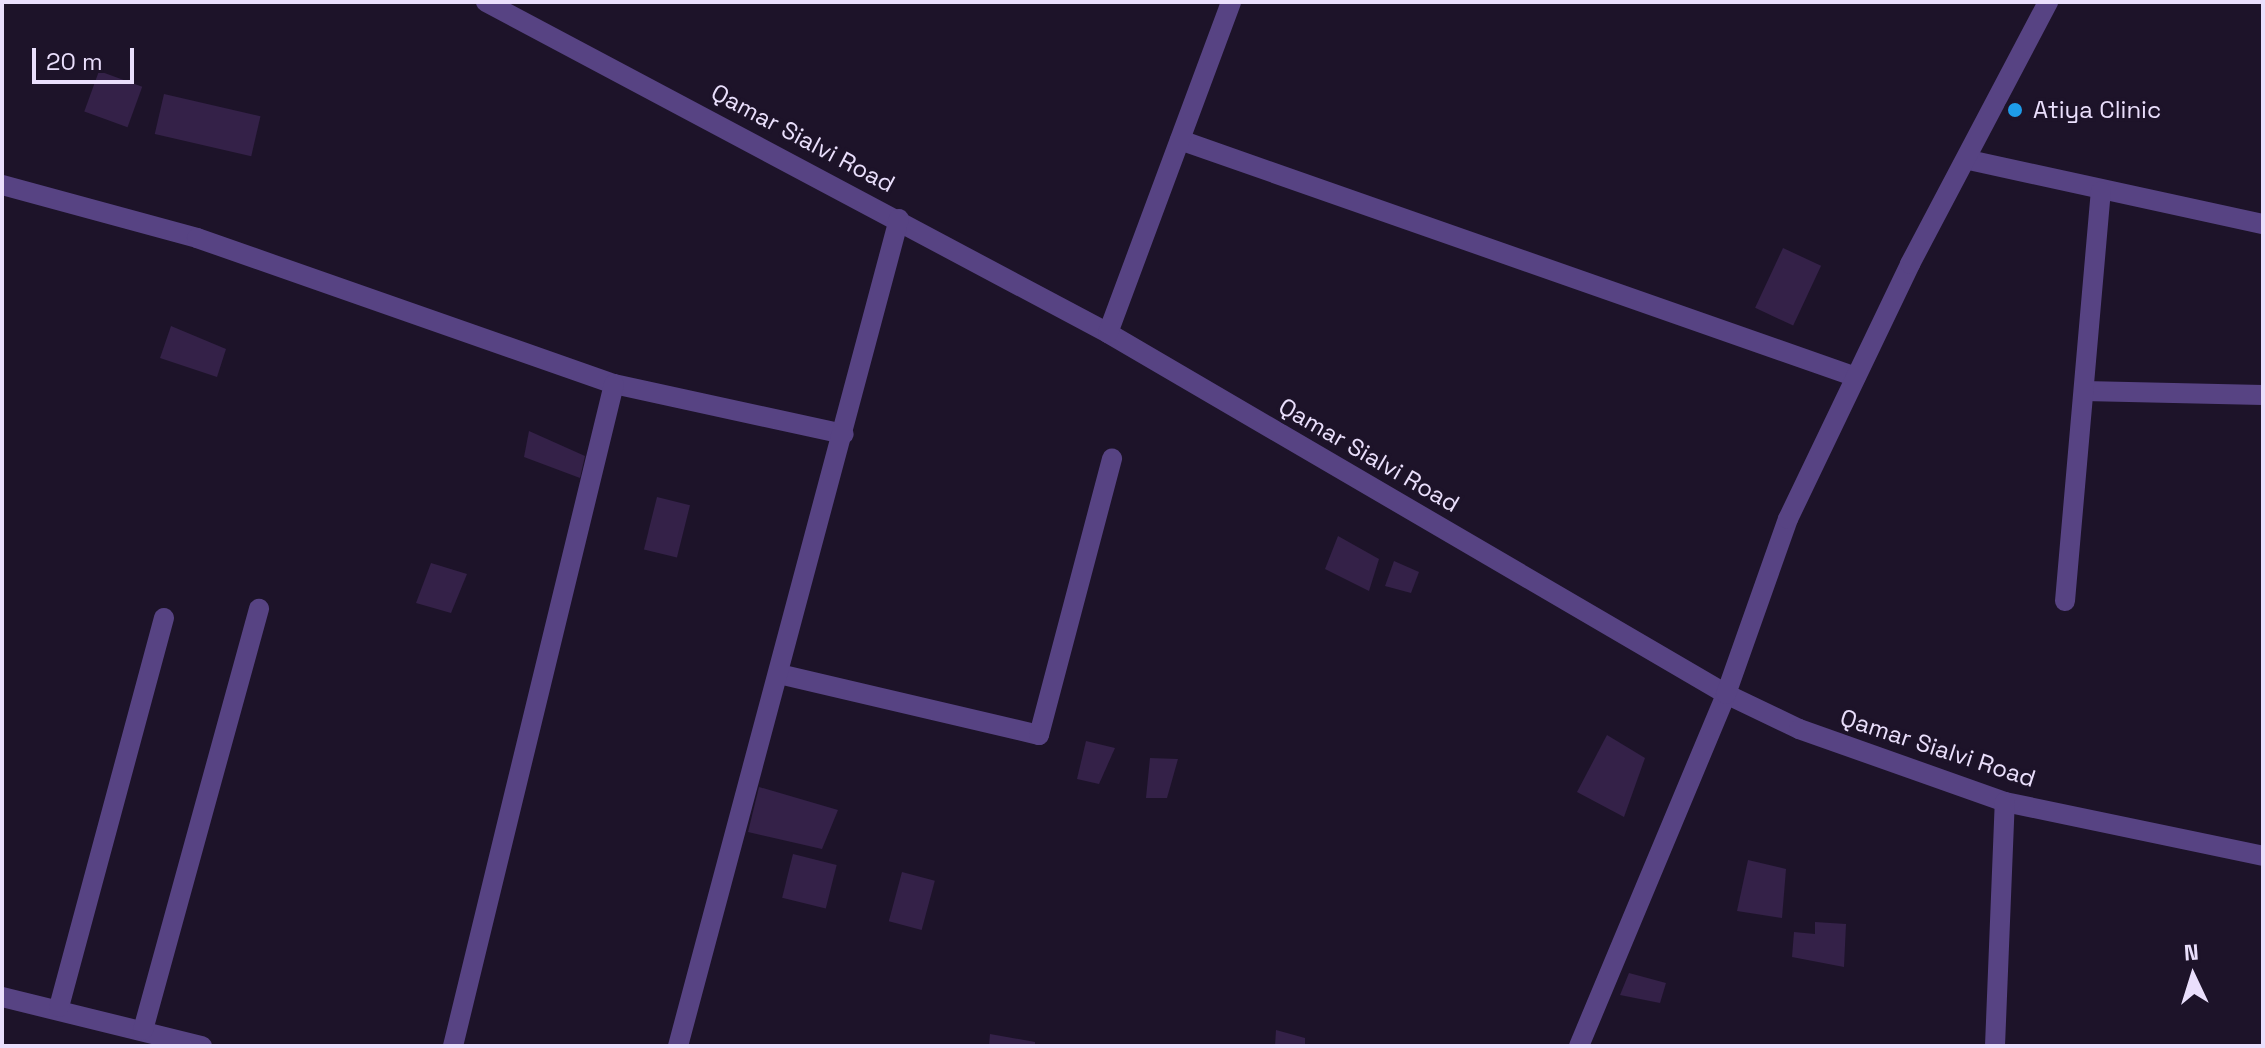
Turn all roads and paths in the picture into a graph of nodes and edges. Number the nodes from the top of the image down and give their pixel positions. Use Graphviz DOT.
graph roads {
  1 [pos="486,2"];
  2 [pos="1231,2"];
  3 [pos="2042,5"];
  4 [pos="1180,140"];
  5 [pos="1969,160"];
  6 [pos="2,185"];
  7 [pos="2101,192"];
  8 [pos="899,219"];
  9 [pos="2263,224"];
  10 [pos="1108,333"];
  11 [pos="1856,377"];
  12 [pos="614,384"];
  13 [pos="2084,391"];
  14 [pos="2263,395"];
  15 [pos="844,434"];
  16 [pos="1112,458"];
  17 [pos="2065,601"];
  18 [pos="259,609"];
  19 [pos="164,618"];
  20 [pos="779,674"];
  21 [pos="1726,694"];
  22 [pos="2005,802"];
  23 [pos="2263,856"];
  24 [pos="2,997"];
  25 [pos="59,1007"];
  26 [pos="143,1030"];
  27 [pos="202,1046"];
  28 [pos="453,1046"];
  29 [pos="678,1046"];
  30 [pos="1579,1046"];
  31 [pos="1995,1046"];
  1 -- 8 [label="street, Qamar Sialvi Road"];
  2 -- 4 [label="street"];
  3 -- 5 [label="street"];
  4 -- 10 [label="street"];
  4 -- 11 [label="street"];
  5 -- 7 [label="street"];
  5 -- 11 [label="street"];
  6 -- 12 [label="street"];
  7 -- 9 [label="street"];
  7 -- 13 [label="street"];
  8 -- 10 [label="street, Qamar Sialvi Road"];
  8 -- 15 [label="street"];
  10 -- 21 [label="street, Qamar Sialvi Road"];
  11 -- 21 [label="street"];
  12 -- 15 [label="street"];
  12 -- 28 [label="street"];
  13 -- 14 [label="street"];
  13 -- 17 [label="street"];
  15 -- 20 [label="street"];
  16 -- 20 [label="street"];
  18 -- 26 [label="street"];
  19 -- 25 [label="street"];
  20 -- 29 [label="street"];
  21 -- 22 [label="street, Qamar Sialvi Road"];
  21 -- 30 [label="street"];
  22 -- 23 [label="street, Qamar Sialvi Road"];
  22 -- 31 [label="street"];
  24 -- 25 [label="street"];
  25 -- 26 [label="street"];
  26 -- 27 [label="street"];
}
